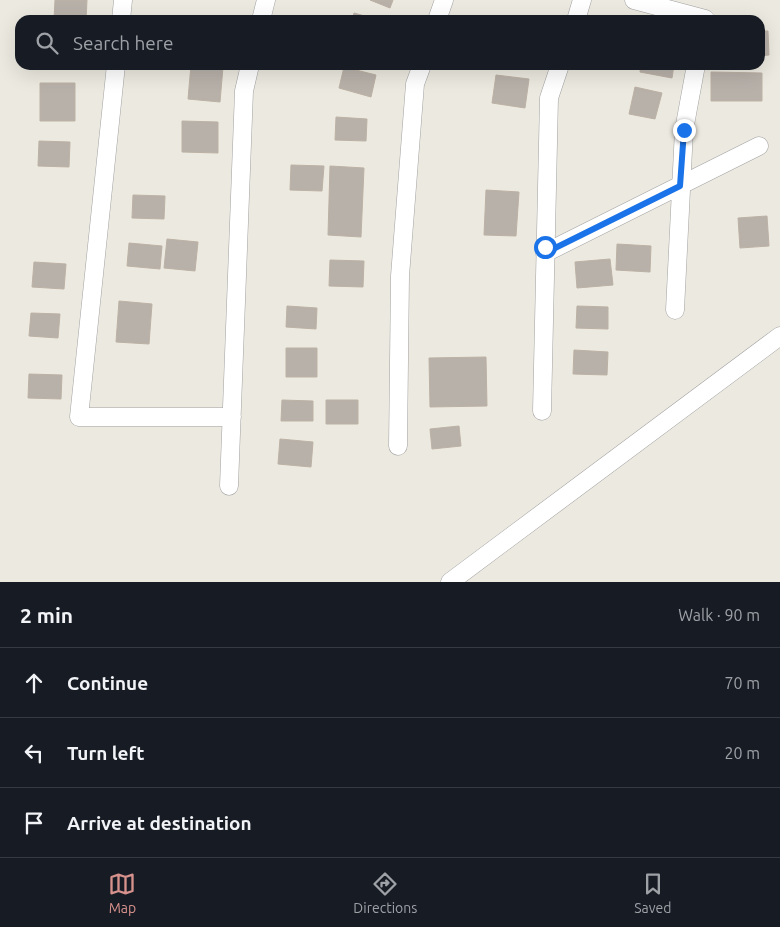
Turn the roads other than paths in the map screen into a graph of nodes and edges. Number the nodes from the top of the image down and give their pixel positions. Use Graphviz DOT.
graph roads {
  1 [pos="123,0"];
  2 [pos="266,0"];
  3 [pos="444,0"];
  4 [pos="582,0"];
  5 [pos="634,0"];
  6 [pos="122,15"];
  7 [pos="262,15"];
  8 [pos="439,15"];
  9 [pos="578,15"];
  10 [pos="690,15"];
  11 [pos="115,70"];
  12 [pos="249,70"];
  13 [pos="420,70"];
  14 [pos="558,70"];
  15 [pos="695,70"];
  16 [pos="759,146"];
  17 [pos="680,186"];
  18 [pos="545,253"];
  19 [pos="674,310"];
  20 [pos="780,336"];
  21 [pos="542,411"];
  22 [pos="232,417"];
  23 [pos="398,446"];
  24 [pos="229,486"];
  25 [pos="450,582"];
  1 -- 6 [label="street"];
  2 -- 7 [label="street"];
  3 -- 8 [label="street"];
  4 -- 9 [label="street"];
  5 -- 10 [label="street"];
  11 -- 22 [label="street"];
  12 -- 22 [label="street"];
  13 -- 23 [label="street"];
  14 -- 18 [label="street"];
  15 -- 17 [label="street"];
  16 -- 17 [label="street"];
  17 -- 18 [label="street"];
  17 -- 19 [label="street"];
  18 -- 21 [label="street"];
  20 -- 25 [label="street"];
  22 -- 24 [label="street"];
}
